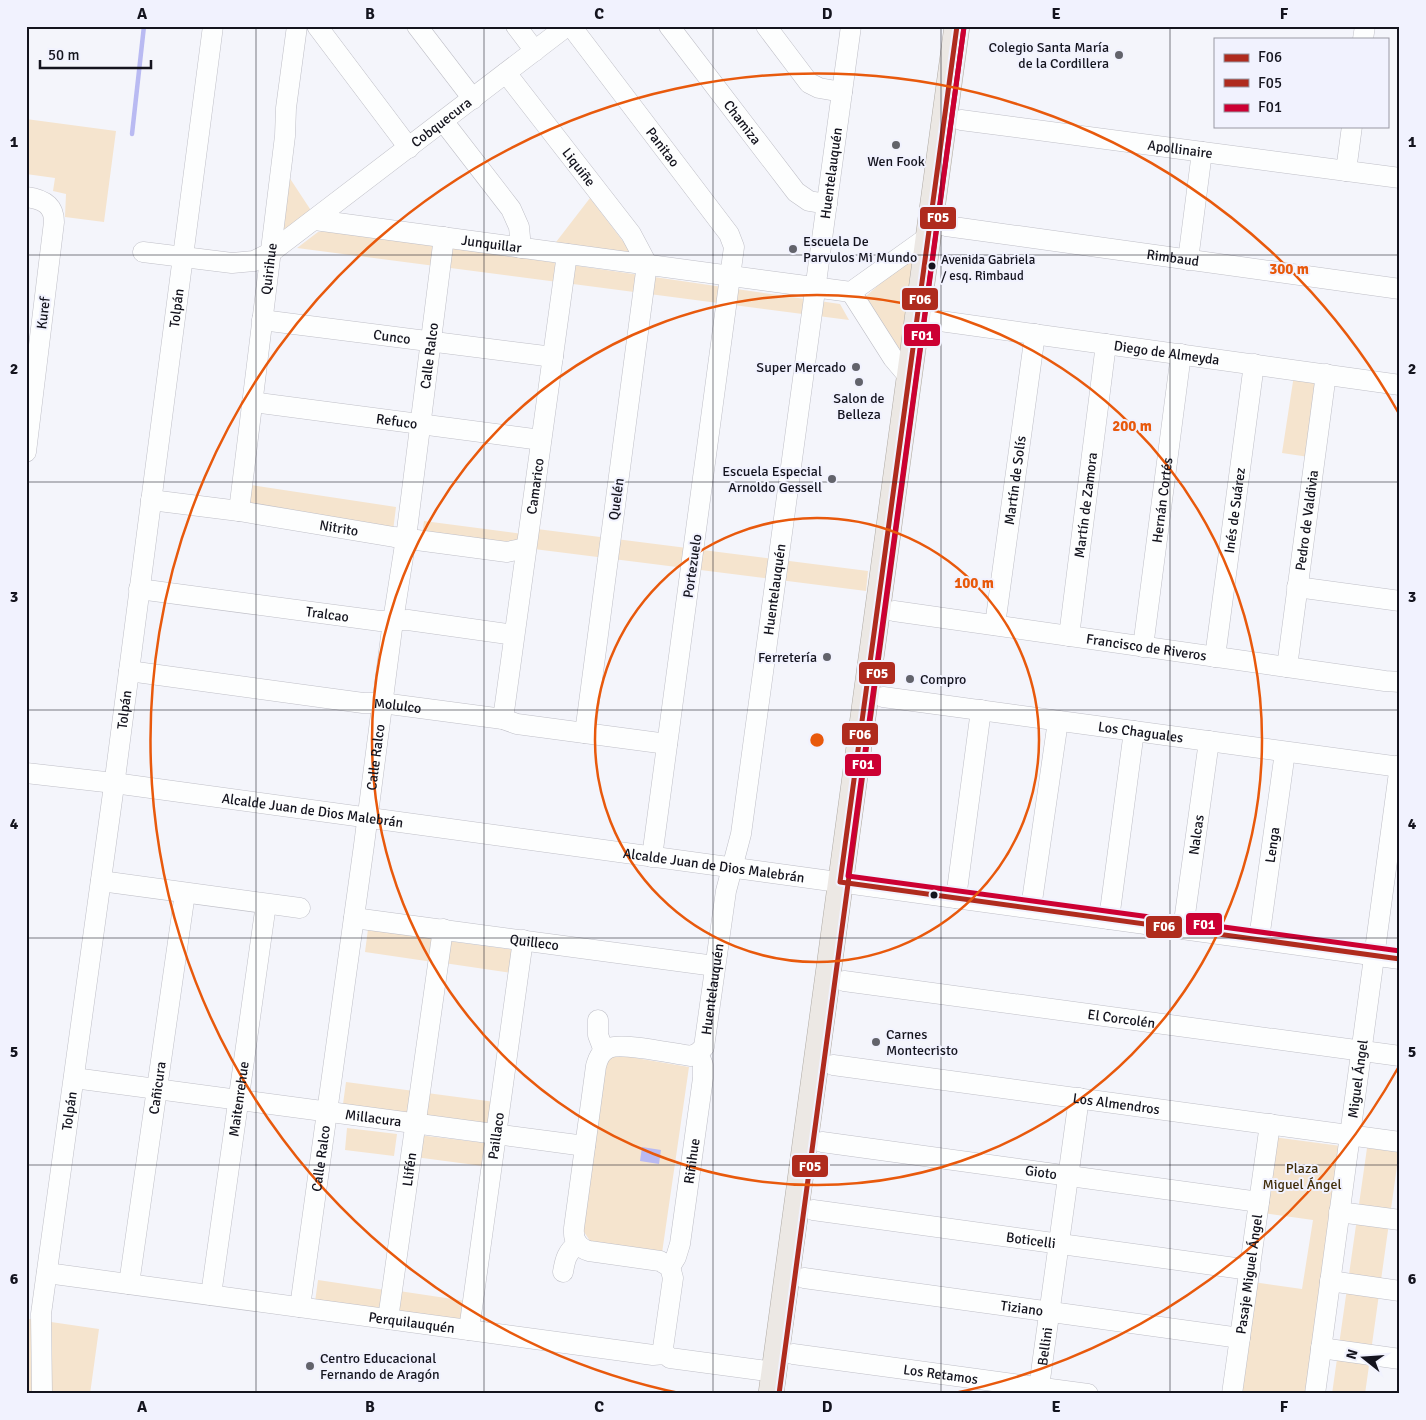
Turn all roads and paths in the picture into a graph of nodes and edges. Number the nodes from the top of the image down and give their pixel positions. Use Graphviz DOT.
graph roads {
  1 [pos="213,26"];
  2 [pos="297,26"];
  3 [pos="317,26"];
  4 [pos="417,26"];
  5 [pos="516,26"];
  6 [pos="567,26"];
  7 [pos="571,26"];
  8 [pos="669,26"];
  9 [pos="766,26"];
  10 [pos="851,26"];
  11 [pos="956,26"];
  12 [pos="973,26"];
  13 [pos="535,51"];
  14 [pos="506,73"];
  15 [pos="842,92"];
  16 [pos="473,99"];
  17 [pos="960,120"];
  18 [pos="443,121"];
  19 [pos="1352,128"];
  20 [pos="409,148"];
  21 [pos="1202,152"];
  22 [pos="1346,171"];
  23 [pos="1400,178"];
  24 [pos="26,197"];
  25 [pos="826,204"];
  26 [pos="315,220"];
  27 [pos="937,232"];
  28 [pos="444,237"];
  29 [pos="521,248"];
  30 [pos="143,252"];
  31 [pos="270,252"];
  32 [pos="567,254"];
  33 [pos="183,257"];
  34 [pos="1188,260"];
  35 [pos="647,264"];
  36 [pos="731,276"];
  37 [pos="815,287"];
  38 [pos="1400,289"];
  39 [pos="851,292"];
  40 [pos="262,320"];
  41 [pos="933,320"];
  42 [pos="1035,334"];
  43 [pos="430,341"];
  44 [pos="1106,344"];
  45 [pos="1181,354"];
  46 [pos="553,357"];
  47 [pos="1254,364"];
  48 [pos="1326,374"];
  49 [pos="909,377"];
  50 [pos="1400,385"];
  51 [pos="252,402"];
  52 [pos="419,424"];
  53 [pos="541,440"];
  54 [pos="26,452"];
  55 [pos="151,500"];
  56 [pos="238,511"];
  57 [pos="406,538"];
  58 [pos="526,548"];
  59 [pos="1297,587"];
  60 [pos="140,589"];
  61 [pos="1400,601"];
  62 [pos="894,611"];
  63 [pos="393,621"];
  64 [pos="994,625"];
  65 [pos="514,635"];
  66 [pos="1069,636"];
  67 [pos="1142,646"];
  68 [pos="1215,657"];
  69 [pos="1287,667"];
  70 [pos="129,671"];
  71 [pos="1400,682"];
  72 [pos="883,697"];
  73 [pos="382,702"];
  74 [pos="981,710"];
  75 [pos="503,719"];
  76 [pos="1058,721"];
  77 [pos="1134,731"];
  78 [pos="585,733"];
  79 [pos="1209,741"];
  80 [pos="667,744"];
  81 [pos="1285,752"];
  82 [pos="1400,766"];
  83 [pos="26,773"];
  84 [pos="114,783"];
  85 [pos="367,818"];
  86 [pos="652,857"];
  87 [pos="732,868"];
  88 [pos="101,881"];
  89 [pos="849,883"];
  90 [pos="185,893"];
  91 [pos="956,898"];
  92 [pos="266,904"];
  93 [pos="300,908"];
  94 [pos="1031,908"];
  95 [pos="354,918"];
  96 [pos="1109,919"];
  97 [pos="443,929"];
  98 [pos="1183,929"];
  99 [pos="1259,939"];
  100 [pos="523,940"];
  101 [pos="1374,955"];
  102 [pos="1400,959"];
  103 [pos="715,966"];
  104 [pos="844,981"];
  105 [pos="598,1020"];
  106 [pos="604,1051"];
  107 [pos="1361,1051"];
  108 [pos="698,1054"];
  109 [pos="1400,1056"];
  110 [pos="833,1065"];
  111 [pos="74,1078"];
  112 [pos="157,1088"];
  113 [pos="1079,1098"];
  114 [pos="238,1099"];
  115 [pos="327,1111"];
  116 [pos="416,1123"];
  117 [pos="1270,1124"];
  118 [pos="497,1134"];
  119 [pos="1350,1135"];
  120 [pos="822,1142"];
  121 [pos="1400,1142"];
  122 [pos="585,1146"];
  123 [pos="1068,1176"];
  124 [pos="1259,1202"];
  125 [pos="813,1210"];
  126 [pos="1339,1212"];
  127 [pos="1400,1220"];
  128 [pos="578,1244"];
  129 [pos="1059,1244"];
  130 [pos="670,1267"];
  131 [pos="1250,1270"];
  132 [pos="563,1272"];
  133 [pos="47,1273"];
  134 [pos="804,1278"];
  135 [pos="1330,1281"];
  136 [pos="129,1284"];
  137 [pos="1400,1290"];
  138 [pos="211,1295"];
  139 [pos="300,1307"];
  140 [pos="1049,1312"];
  141 [pos="388,1319"];
  142 [pos="469,1330"];
  143 [pos="1240,1338"];
  144 [pos="1321,1348"];
  145 [pos="665,1354"];
  146 [pos="793,1354"];
  147 [pos="1400,1359"];
  148 [pos="772,1383"];
  149 [pos="1039,1387"];
  150 [pos="42,1394"];
  151 [pos="788,1394"];
  152 [pos="1088,1394"];
  153 [pos="1232,1394"];
  154 [pos="1315,1394"];
  1 -- 33 [label="street, Tolpán"];
  2 -- 31 [label="street, Quirihue"];
  3 -- 20 [label="street"];
  4 -- 16 [label="street"];
  5 -- 13 [label="street"];
  6 -- 13 [label="street, Cobquecura"];
  7 -- 36 [label="street, Panitao"];
  8 -- 25 [label="street, Chamiza"];
  9 -- 15 [label="street"];
  10 -- 15 [label="street, Huentelauquén"];
  11 -- 27 [label="main road"];
  12 -- 17 [label="main road"];
  13 -- 14 [label="street, Cobquecura"];
  14 -- 16 [label="street, Cobquecura"];
  14 -- 35 [label="street, Liquiñe"];
  15 -- 25 [label="street, Huentelauquén"];
  16 -- 18 [label="street, Cobquecura"];
  17 -- 21 [label="street, Apollinaire"];
  17 -- 27 [label="main road"];
  18 -- 20 [label="street, Cobquecura"];
  18 -- 29 [label="street"];
  19 -- 22 [label="street"];
  20 -- 26 [label="street, Cobquecura"];
  21 -- 22 [label="street, Apollinaire"];
  21 -- 34 [label="street"];
  22 -- 23 [label="street, Apollinaire"];
  24 -- 54 [label="street, Kuref"];
  25 -- 37 [label="street, Huentelauquén"];
  26 -- 28 [label="street, Junquillar"];
  26 -- 31 [label="street"];
  27 -- 34 [label="street, Rimbaud"];
  27 -- 39 [label="street"];
  27 -- 41 [label="main road"];
  27 -- 49 [label="main road"];
  28 -- 29 [label="street, Junquillar"];
  28 -- 43 [label="street, Calle Ralco"];
  29 -- 32 [label="street, Junquillar"];
  30 -- 33 [label="street"];
  31 -- 33 [label="street"];
  31 -- 40 [label="street, Quirihue"];
  32 -- 35 [label="street, Junquillar"];
  32 -- 46 [label="street, Camarico"];
  33 -- 55 [label="street, Tolpán"];
  34 -- 38 [label="street, Rimbaud"];
  35 -- 36 [label="street, Junquillar"];
  35 -- 78 [label="street, Quelén"];
  36 -- 37 [label="street, Junquillar"];
  36 -- 80 [label="street, Portezuelo"];
  37 -- 39 [label="street, Junquillar"];
  37 -- 87 [label="street, Huentelauquén"];
  39 -- 49 [label="street"];
  40 -- 43 [label="street, Cunco"];
  40 -- 51 [label="street, Quirihue"];
  41 -- 42 [label="street, Diego de Almeyda"];
  41 -- 62 [label="main road"];
  42 -- 44 [label="street, Diego de Almeyda"];
  42 -- 64 [label="street, Martín de Solís"];
  43 -- 46 [label="street, Cunco"];
  43 -- 52 [label="street, Calle Ralco"];
  44 -- 45 [label="street, Diego de Almeyda"];
  44 -- 66 [label="street, Martín de Zamora"];
  45 -- 47 [label="street, Diego de Almeyda"];
  45 -- 67 [label="street, Hernán Cortés"];
  46 -- 53 [label="street, Camarico"];
  47 -- 48 [label="street, Diego de Almeyda"];
  47 -- 68 [label="street, Inés de Suárez"];
  48 -- 50 [label="street, Diego de Almeyda"];
  48 -- 59 [label="street, Pedro de Valdivia"];
  49 -- 89 [label="main road"];
  51 -- 52 [label="street, Refuco"];
  51 -- 56 [label="street, Quirihue"];
  52 -- 53 [label="street, Refuco"];
  52 -- 57 [label="street, Calle Ralco"];
  53 -- 58 [label="street, Camarico"];
  55 -- 56 [label="street, Nitrito"];
  55 -- 60 [label="street, Tolpán"];
  56 -- 57 [label="street, Nitrito"];
  57 -- 58 [label="street, Nitrito"];
  57 -- 63 [label="street, Calle Ralco"];
  58 -- 65 [label="street, Camarico"];
  59 -- 61 [label="street"];
  59 -- 69 [label="street, Pedro de Valdivia"];
  60 -- 63 [label="street, Tralcao"];
  60 -- 70 [label="street, Tolpán"];
  62 -- 64 [label="street, Francisco de Riveros"];
  62 -- 72 [label="main road"];
  63 -- 65 [label="street, Tralcao"];
  63 -- 73 [label="street, Calle Ralco"];
  64 -- 66 [label="street, Francisco de Riveros"];
  65 -- 75 [label="street, Camarico"];
  66 -- 67 [label="street, Francisco de Riveros"];
  67 -- 68 [label="street, Francisco de Riveros"];
  68 -- 69 [label="street, Francisco de Riveros"];
  69 -- 71 [label="street, Francisco de Riveros"];
  70 -- 73 [label="street, Molulco"];
  70 -- 84 [label="street, Tolpán"];
  72 -- 74 [label="street, Los Chaguales"];
  72 -- 89 [label="main road"];
  73 -- 75 [label="street, Molulco"];
  73 -- 85 [label="street, Calle Ralco"];
  74 -- 76 [label="street, Los Chaguales"];
  74 -- 91 [label="street"];
  75 -- 78 [label="street, Molulco"];
  76 -- 77 [label="street, Los Chaguales"];
  76 -- 94 [label="street"];
  77 -- 79 [label="street, Los Chaguales"];
  77 -- 96 [label="street"];
  78 -- 80 [label="street, Molulco"];
  79 -- 81 [label="street, Los Chaguales"];
  79 -- 98 [label="street, Nalcas"];
  80 -- 86 [label="street, Portezuelo"];
  81 -- 82 [label="street, Los Chaguales"];
  81 -- 99 [label="street, Lenga"];
  82 -- 101 [label="street, Miguel Ángel"];
  83 -- 84 [label="street, Alcalde Juan de Dios Malebrán"];
  84 -- 85 [label="street, Alcalde Juan de Dios Malebrán"];
  84 -- 88 [label="street, Tolpán"];
  85 -- 86 [label="street, Alcalde Juan de Dios Malebrán"];
  85 -- 95 [label="street, Calle Ralco"];
  86 -- 87 [label="street, Alcalde Juan de Dios Malebrán"];
  87 -- 89 [label="street, Alcalde Juan de Dios Malebrán"];
  87 -- 103 [label="street, Huentelauquén"];
  88 -- 90 [label="street"];
  88 -- 111 [label="street, Tolpán"];
  89 -- 91 [label="street, Alcalde Juan de Dios Malebrán"];
  89 -- 104 [label="main road"];
  89 -- 148 [label="main road"];
  90 -- 92 [label="street"];
  90 -- 112 [label="street, Cañicura"];
  91 -- 94 [label="street, Alcalde Juan de Dios Malebrán"];
  92 -- 93 [label="street"];
  92 -- 114 [label="street, Maitenrehue"];
  94 -- 96 [label="street, Alcalde Juan de Dios Malebrán"];
  95 -- 97 [label="street, Quilleco"];
  95 -- 115 [label="street, Calle Ralco"];
  96 -- 98 [label="street, Alcalde Juan de Dios Malebrán"];
  97 -- 100 [label="street, Quilleco"];
  97 -- 116 [label="street, Llifén"];
  98 -- 99 [label="street, Alcalde Juan de Dios Malebrán"];
  99 -- 101 [label="street, Alcalde Juan de Dios Malebrán"];
  100 -- 103 [label="street, Quilleco"];
  100 -- 118 [label="street, Paillaco"];
  101 -- 102 [label="street, Alcalde Juan de Dios Malebrán"];
  101 -- 107 [label="street, Miguel Ángel"];
  103 -- 108 [label="street, Huentelauquén"];
  104 -- 107 [label="street, El Corcolén"];
  104 -- 110 [label="main road"];
  105 -- 106 [label="street"];
  106 -- 108 [label="street, Huentelauquén"];
  106 -- 122 [label="street"];
  107 -- 109 [label="street, El Corcolén"];
  107 -- 119 [label="street, Miguel Ángel"];
  108 -- 130 [label="street, Riñihue"];
  110 -- 113 [label="street, Los Almendros"];
  110 -- 120 [label="main road"];
  111 -- 112 [label="street, Millacura"];
  111 -- 133 [label="street, Tolpán"];
  112 -- 114 [label="street, Millacura"];
  112 -- 136 [label="street, Cañicura"];
  113 -- 117 [label="street, Los Almendros"];
  113 -- 123 [label="street, Bellini"];
  114 -- 115 [label="street, Millacura"];
  114 -- 138 [label="street, Maitenrehue"];
  115 -- 116 [label="street, Millacura"];
  115 -- 139 [label="street, Calle Ralco"];
  116 -- 118 [label="street, Millacura"];
  116 -- 141 [label="street, Llifén"];
  117 -- 119 [label="street, Los Almendros"];
  117 -- 124 [label="street, Pasaje Miguel Ángel"];
  118 -- 122 [label="street, Millacura"];
  118 -- 142 [label="street, Paillaco"];
  119 -- 121 [label="street, Los Almendros"];
  119 -- 126 [label="street, Miguel Ángel"];
  120 -- 123 [label="street, Gioto"];
  120 -- 125 [label="main road"];
  122 -- 128 [label="street"];
  123 -- 124 [label="street, Gioto"];
  123 -- 129 [label="street, Bellini"];
  124 -- 131 [label="street, Pasaje Miguel Ángel"];
  125 -- 129 [label="street, Boticelli"];
  125 -- 134 [label="main road"];
  126 -- 127 [label="street"];
  126 -- 135 [label="street, Miguel Ángel"];
  128 -- 130 [label="street"];
  128 -- 132 [label="street"];
  129 -- 131 [label="street, Boticelli"];
  129 -- 140 [label="street, Bellini"];
  130 -- 145 [label="street"];
  131 -- 143 [label="street, Pasaje Miguel Ángel"];
  133 -- 136 [label="street, Perquilauquén"];
  133 -- 150 [label="street, Tolpán"];
  134 -- 140 [label="street, Tiziano"];
  134 -- 146 [label="main road"];
  135 -- 137 [label="street"];
  135 -- 144 [label="street, Miguel Ángel"];
  136 -- 138 [label="street, Perquilauquén"];
  138 -- 139 [label="street, Perquilauquén"];
  139 -- 141 [label="street, Perquilauquén"];
  140 -- 143 [label="street, Tiziano"];
  140 -- 149 [label="street, Bellini"];
  141 -- 142 [label="street, Perquilauquén"];
  142 -- 145 [label="street, Perquilauquén"];
  143 -- 153 [label="street, Pasaje Miguel Ángel"];
  144 -- 147 [label="street"];
  144 -- 154 [label="street, Miguel Ángel"];
  145 -- 148 [label="street, Perquilauquén"];
  146 -- 149 [label="street, Los Retamos"];
  146 -- 151 [label="main road"];
  149 -- 152 [label="street, Los Retamos"];
}
